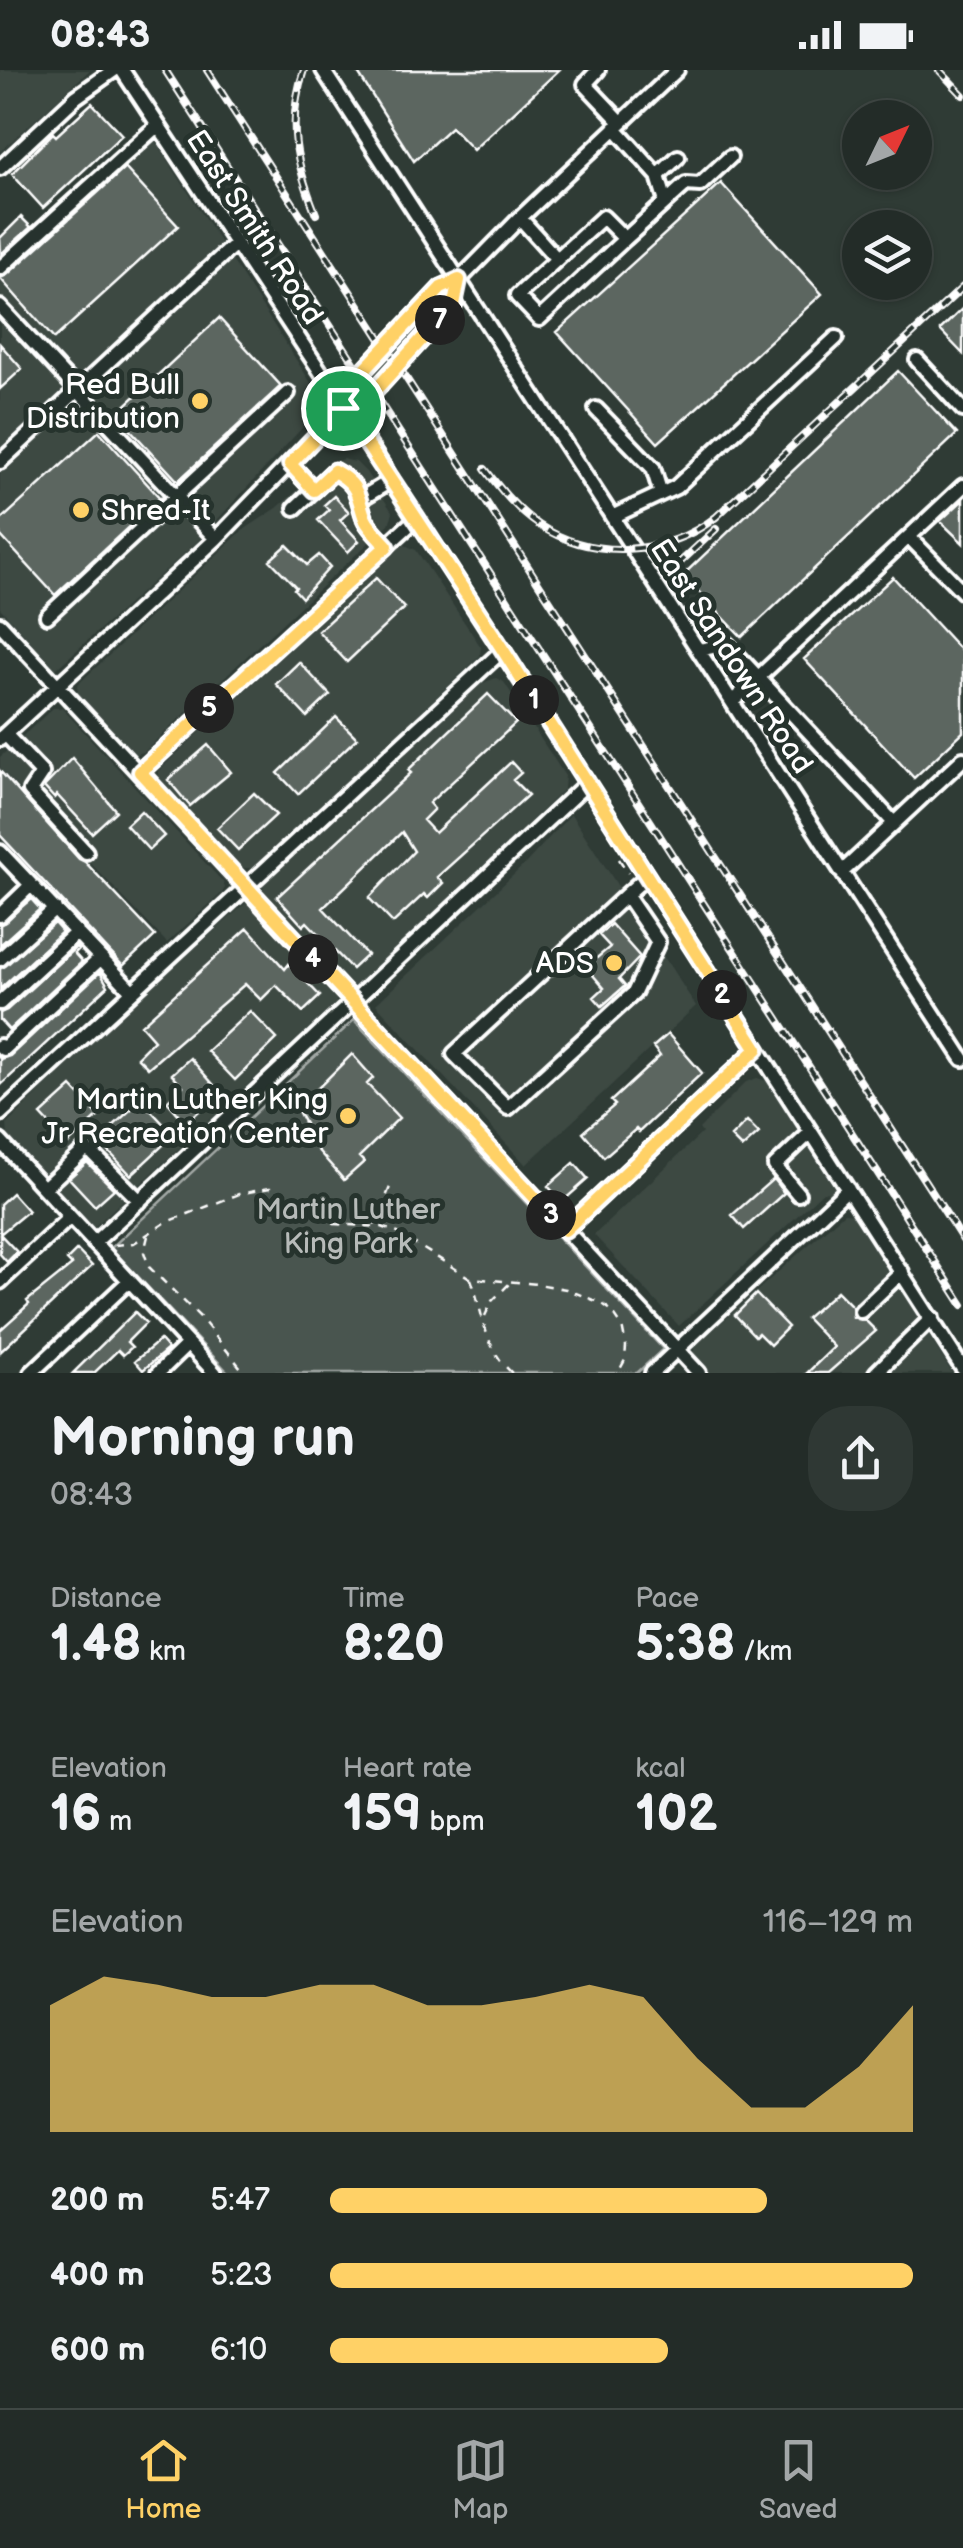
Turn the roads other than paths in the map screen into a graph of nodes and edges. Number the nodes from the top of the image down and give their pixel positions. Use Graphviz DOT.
graph roads {
  1 [pos="114,70"];
  2 [pos="122,70"];
  3 [pos="323,70"];
  4 [pos="598,70"];
  5 [pos="677,70"];
  6 [pos="158,125"];
  7 [pos="618,125"];
  8 [pos="678,156"];
  9 [pos="730,157"];
  10 [pos="0,168"];
  11 [pos="658,176"];
  12 [pos="666,202"];
  13 [pos="520,218"];
  14 [pos="625,240"];
  15 [pos="236,243"];
  16 [pos="556,258"];
  17 [pos="0,268"];
  18 [pos="459,280"];
  19 [pos="0,307"];
  20 [pos="836,338"];
  21 [pos="917,360"];
  22 [pos="78,390"];
  23 [pos="288,393"];
  24 [pos="343,408"];
  25 [pos="596,409"];
  26 [pos="963,410"];
  27 [pos="0,462"];
  28 [pos="290,464"];
  29 [pos="392,480"];
  30 [pos="963,486"];
  31 [pos="314,490"];
  32 [pos="661,494"];
  33 [pos="177,496"];
  34 [pos="362,498"];
  35 [pos="295,508"];
  36 [pos="612,516"];
  37 [pos="417,518"];
  38 [pos="909,537"];
  39 [pos="216,538"];
  40 [pos="387,546"];
  41 [pos="963,592"];
  42 [pos="47,616"];
  43 [pos="0,624"];
  44 [pos="502,650"];
  45 [pos="699,650"];
  46 [pos="758,676"];
  47 [pos="58,686"];
  48 [pos="732,702"];
  49 [pos="3,736"];
  50 [pos="963,759"];
  51 [pos="140,772"];
  52 [pos="586,784"];
  53 [pos="894,823"];
  54 [pos="86,852"];
  55 [pos="2,859"];
  56 [pos="842,872"];
  57 [pos="646,876"];
  58 [pos="31,885"];
  59 [pos="245,886"];
  60 [pos="626,894"];
  61 [pos="55,909"];
  62 [pos="0,915"];
  63 [pos="76,932"];
  64 [pos="0,958"];
  65 [pos="101,958"];
  66 [pos="132,991"];
  67 [pos="0,1003"];
  68 [pos="353,1003"];
  69 [pos="963,1028"];
  70 [pos="949,1037"];
  71 [pos="0,1046"];
  72 [pos="757,1049"];
  73 [pos="963,1057"];
  74 [pos="0,1114"];
  75 [pos="812,1132"];
  76 [pos="0,1141"];
  77 [pos="12,1154"];
  78 [pos="0,1165"];
  79 [pos="44,1188"];
  80 [pos="848,1188"];
  81 [pos="798,1194"];
  82 [pos="140,1202"];
  83 [pos="70,1216"];
  84 [pos="565,1230"];
  85 [pos="94,1243"];
  86 [pos="902,1272"];
  87 [pos="130,1281"];
  88 [pos="0,1282"];
  89 [pos="861,1311"];
  90 [pos="932,1318"];
  91 [pos="188,1344"];
  92 [pos="677,1350"];
  93 [pos="963,1369"];
  94 [pos="31,1373"];
  95 [pos="158,1373"];
  96 [pos="215,1373"];
  97 [pos="652,1373"];
  98 [pos="699,1373"];
  99 [pos="876,1373"];
  1 -- 10 [label="street"];
  2 -- 6 [label="street, East Smith Road"];
  3 -- 18 [label="street, East Sandown Road"];
  4 -- 7 [label="street"];
  5 -- 7 [label="street"];
  6 -- 15 [label="street, East Smith Road"];
  6 -- 17 [label="street"];
  7 -- 11 [label="street"];
  7 -- 13 [label="street"];
  8 -- 11 [label="street"];
  9 -- 12 [label="street"];
  11 -- 12 [label="street"];
  12 -- 14 [label="street"];
  13 -- 16 [label="street"];
  13 -- 18 [label="street"];
  14 -- 16 [label="street"];
  14 -- 16 [label="street"];
  15 -- 22 [label="street"];
  15 -- 24 [label="street, East Smith Road"];
  18 -- 24 [label="street"];
  18 -- 24 [label="street"];
  18 -- 36 [label="street, East Sandown Road"];
  19 -- 22 [label="street"];
  20 -- 32 [label="street"];
  21 -- 26 [label="street"];
  22 -- 27 [label="street"];
  22 -- 33 [label="street"];
  23 -- 33 [label="street"];
  24 -- 28 [label="street"];
  24 -- 29 [label="street, East Smith Road"];
  25 -- 32 [label="street"];
  28 -- 31 [label="street"];
  28 -- 39 [label="street"];
  29 -- 34 [label="street"];
  29 -- 37 [label="street, East Smith Road"];
  30 -- 38 [label="street"];
  31 -- 34 [label="street"];
  31 -- 35 [label="street"];
  32 -- 36 [label="street"];
  33 -- 39 [label="street"];
  33 -- 42 [label="street"];
  34 -- 40 [label="street"];
  36 -- 45 [label="street, East Sandown Road"];
  37 -- 40 [label="street"];
  37 -- 44 [label="street, East Smith Road"];
  38 -- 41 [label="street"];
  38 -- 46 [label="street"];
  39 -- 47 [label="street"];
  40 -- 51 [label="street"];
  43 -- 47 [label="street"];
  44 -- 52 [label="street, East Smith Road"];
  44 -- 59 [label="street"];
  45 -- 46 [label="street"];
  45 -- 48 [label="street, East Sandown Road"];
  46 -- 48 [label="street"];
  46 -- 53 [label="street"];
  47 -- 49 [label="street"];
  47 -- 51 [label="street"];
  48 -- 56 [label="street, East Sandown Road"];
  49 -- 54 [label="street"];
  50 -- 53 [label="street"];
  51 -- 59 [label="street"];
  52 -- 57 [label="street, East Smith Road"];
  52 -- 68 [label="street"];
  53 -- 56 [label="street"];
  55 -- 58 [label="street"];
  56 -- 70 [label="street, East Sandown Road"];
  57 -- 60 [label="street"];
  57 -- 72 [label="street, East Smith Road"];
  58 -- 61 [label="street"];
  58 -- 62 [label="street"];
  59 -- 66 [label="street"];
  59 -- 68 [label="street"];
  60 -- 60 [label="street"];
  61 -- 63 [label="street"];
  61 -- 64 [label="street"];
  63 -- 65 [label="street"];
  63 -- 67 [label="street"];
  65 -- 66 [label="street"];
  65 -- 71 [label="street"];
  66 -- 74 [label="street"];
  68 -- 82 [label="street"];
  68 -- 84 [label="street"];
  69 -- 70 [label="street"];
  70 -- 73 [label="street, East Sandown Road"];
  72 -- 75 [label="street, East Smith Road"];
  72 -- 84 [label="street"];
  75 -- 80 [label="street, East Smith Road"];
  75 -- 81 [label="street"];
  76 -- 77 [label="street"];
  77 -- 78 [label="street"];
  77 -- 79 [label="street"];
  79 -- 82 [label="street"];
  79 -- 83 [label="street"];
  80 -- 86 [label="street, East Smith Road"];
  80 -- 92 [label="street"];
  82 -- 85 [label="street"];
  83 -- 85 [label="street"];
  83 -- 88 [label="street"];
  84 -- 92 [label="street"];
  85 -- 87 [label="street"];
  86 -- 89 [label="street"];
  86 -- 90 [label="street, East Smith Road"];
  87 -- 91 [label="street"];
  87 -- 94 [label="street"];
  90 -- 93 [label="street, East Smith Road"];
  90 -- 99 [label="street"];
  91 -- 95 [label="street"];
  91 -- 96 [label="street"];
  92 -- 97 [label="street"];
  92 -- 98 [label="street"];
}
